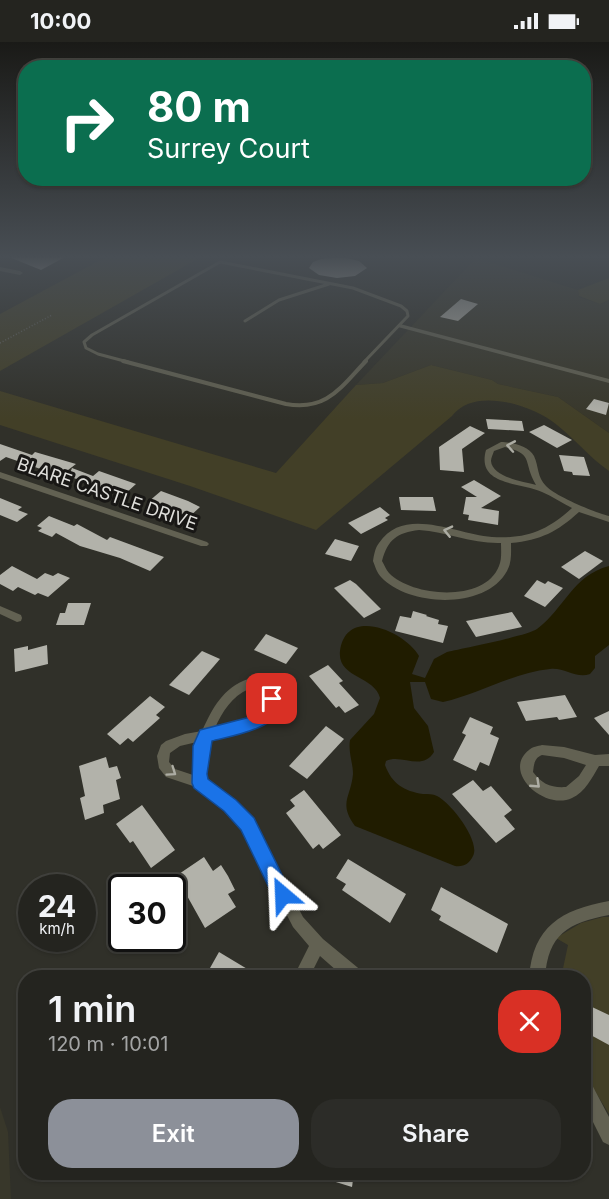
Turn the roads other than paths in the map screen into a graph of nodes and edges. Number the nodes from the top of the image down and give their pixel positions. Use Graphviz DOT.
graph roads {
  1 [pos="134,311"];
  2 [pos="261,311"];
  3 [pos="407,311"];
  4 [pos="244,321"];
  5 [pos="400,326"];
  6 [pos="609,381"];
  7 [pos="0,475"];
  8 [pos="543,489"];
  9 [pos="576,509"];
  10 [pos="609,519"];
  11 [pos="506,540"];
  12 [pos="204,544"];
  13 [pos="0,610"];
  14 [pos="17,618"];
  15 [pos="206,735"];
  16 [pos="602,761"];
  17 [pos="200,783"];
  18 [pos="609,908"];
  19 [pos="318,944"];
  20 [pos="305,970"];
  21 [pos="348,970"];
  22 [pos="538,970"];
  23 [pos="591,1099"];
  24 [pos="609,1136"];
  1 -- 5 [label="lane"];
  2 -- 4 [label="lane"];
  3 -- 5 [label="lane"];
  5 -- 6 [label="street"];
  7 -- 12 [label="street, BLARE CASTLE DRIVE"];
  8 -- 8 [label="street, one-way"];
  8 -- 9 [label="street"];
  9 -- 10 [label="street"];
  9 -- 11 [label="street"];
  11 -- 11 [label="street, one-way"];
  13 -- 14 [label="street"];
  15 -- 15 [label="street"];
  15 -- 17 [label="street"];
  15 -- 17 [label="street, one-way"];
  16 -- 16 [label="street, one-way"];
  17 -- 19 [label="street"];
  18 -- 22 [label="street"];
  19 -- 20 [label="street"];
  19 -- 21 [label="street"];
  23 -- 24 [label="street"];
}
